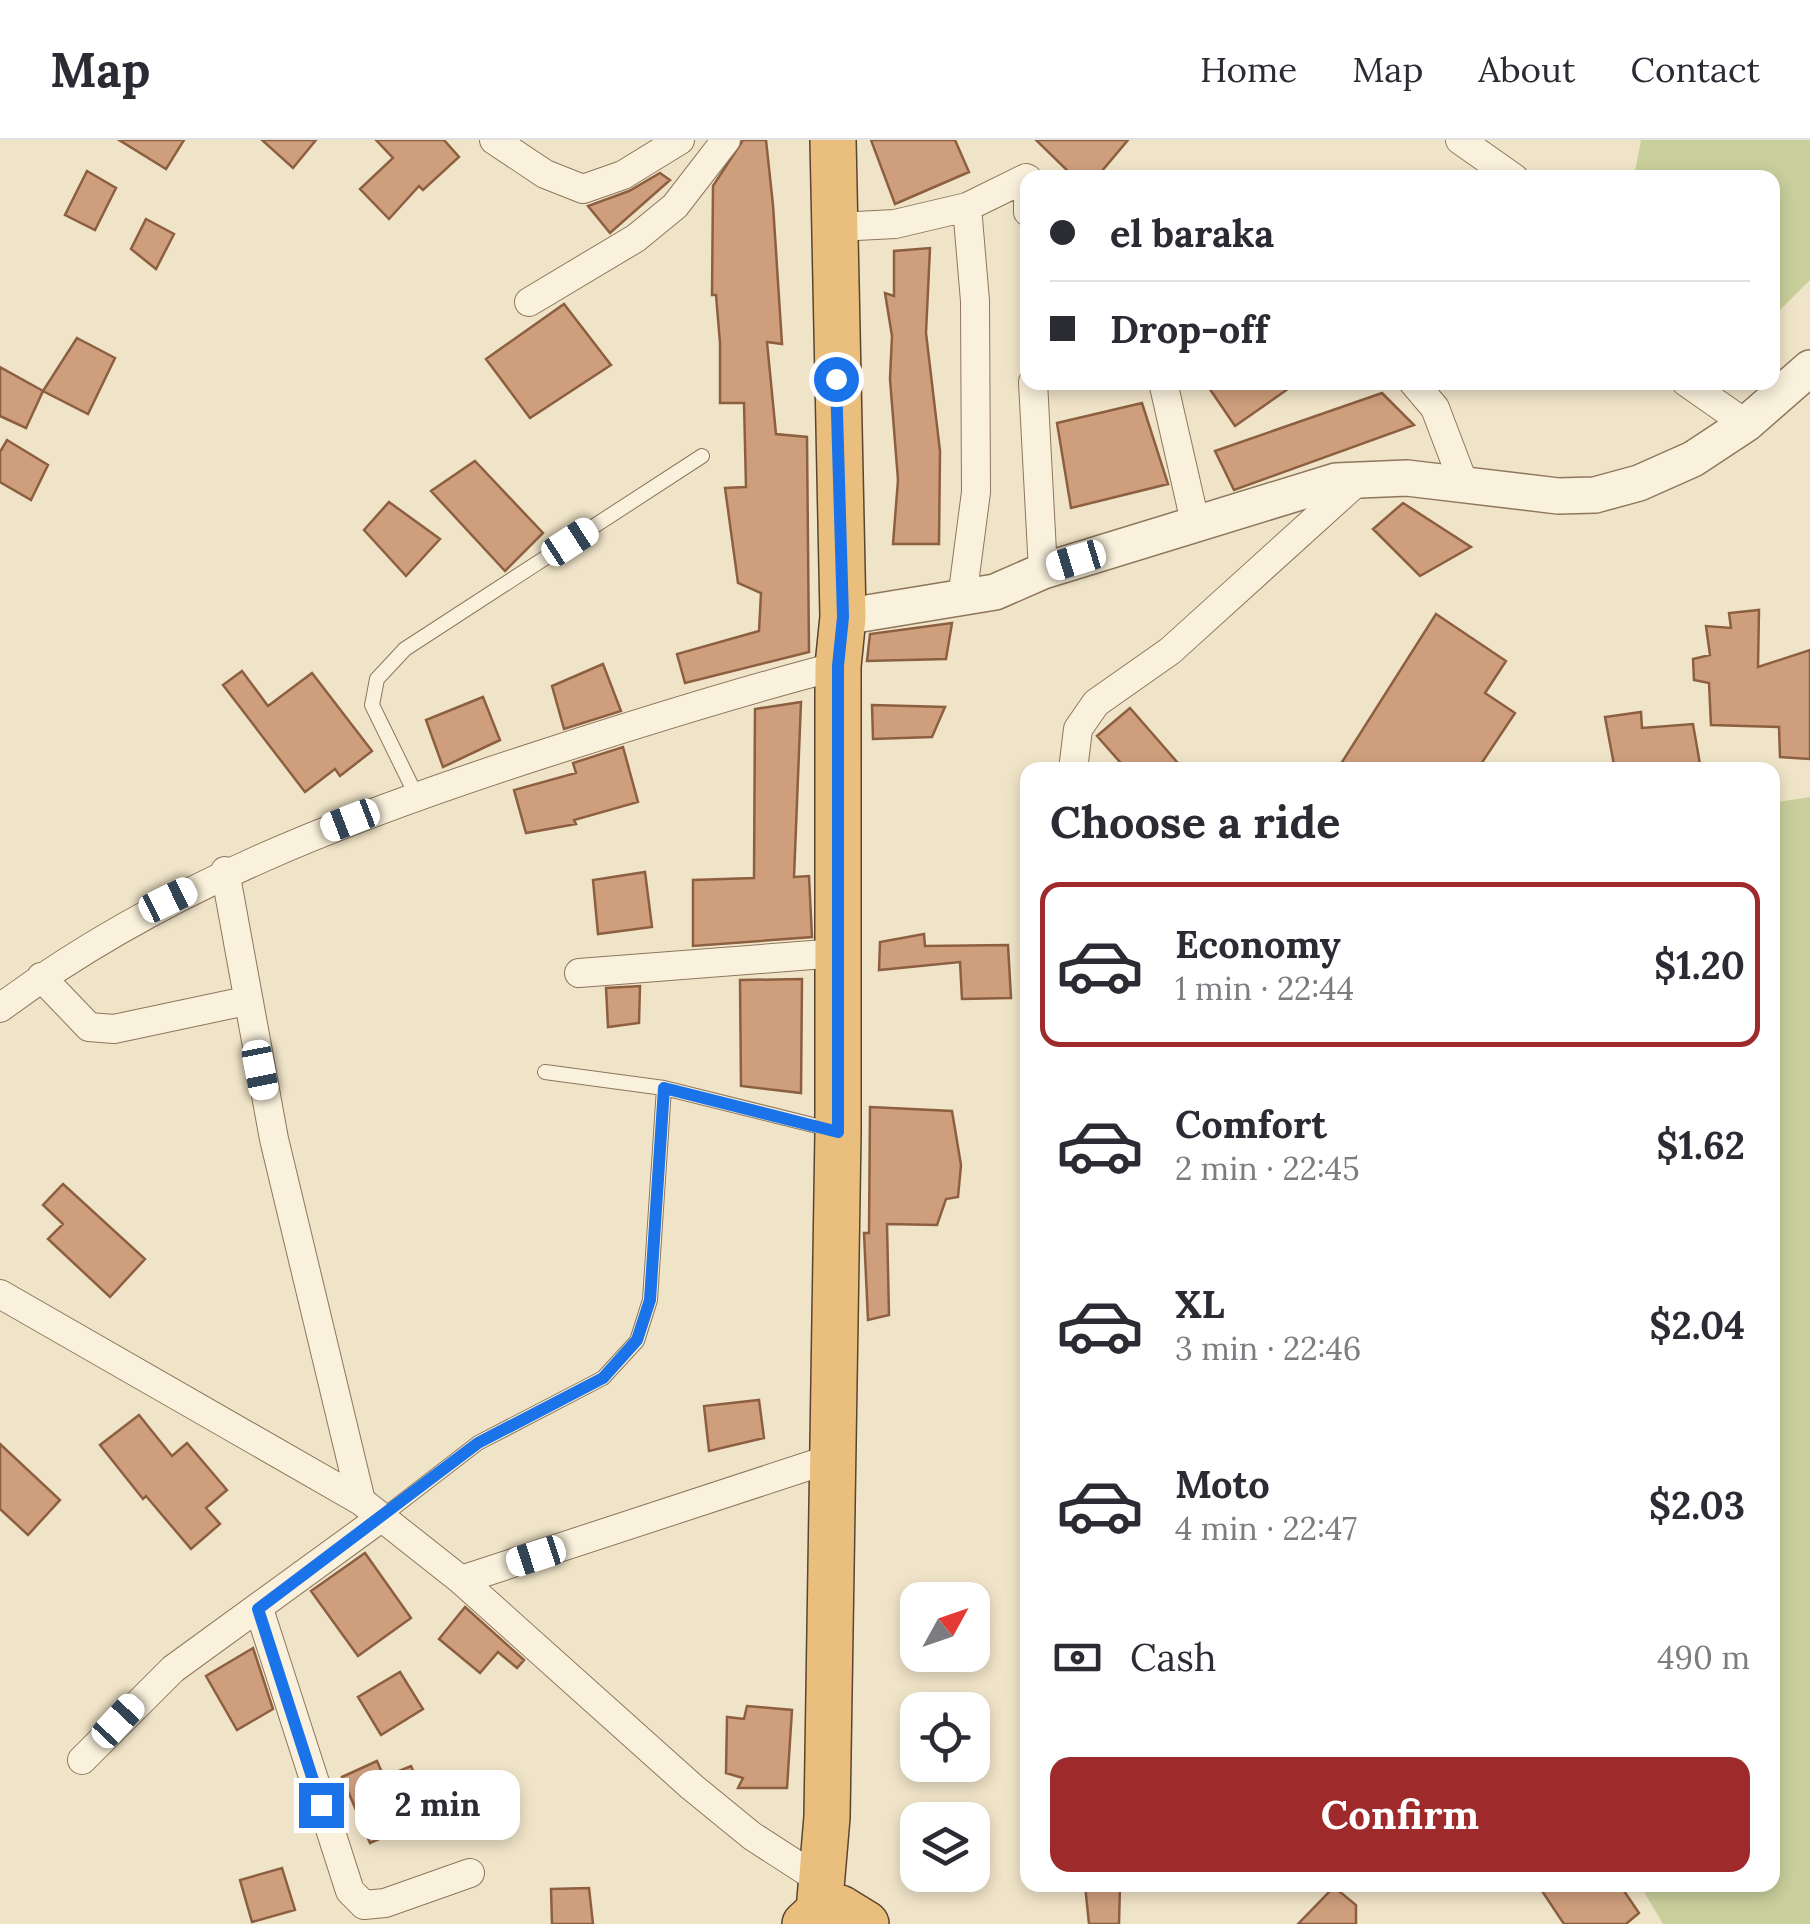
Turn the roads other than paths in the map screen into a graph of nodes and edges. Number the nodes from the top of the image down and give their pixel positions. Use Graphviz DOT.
graph roads {
  1 [pos="494,140"];
  2 [pos="680,140"];
  3 [pos="726,140"];
  4 [pos="832,140"];
  5 [pos="1460,140"];
  6 [pos="1503,170"];
  7 [pos="1020,182"];
  8 [pos="967,207"];
  9 [pos="837,226"];
  10 [pos="530,302"];
  11 [pos="1810,368"];
  12 [pos="1033,390"];
  13 [pos="1165,390"];
  14 [pos="1419,390"];
  15 [pos="1697,390"];
  16 [pos="1746,424"];
  17 [pos="702,456"];
  18 [pos="1360,479"];
  19 [pos="1465,487"];
  20 [pos="1195,522"];
  21 [pos="1043,571"];
  22 [pos="962,599"];
  23 [pos="843,617"];
  24 [pos="838,666"];
  25 [pos="1074,762"];
  26 [pos="416,795"];
  27 [pos="225,872"];
  28 [pos="838,954"];
  29 [pos="579,974"];
  30 [pos="41,977"];
  31 [pos="246,1002"];
  32 [pos="0,1008"];
  33 [pos="544,1072"];
  34 [pos="664,1088"];
  35 [pos="838,1132"];
  36 [pos="0,1294"];
  37 [pos="833,1458"];
  38 [pos="372,1509"];
  39 [pos="461,1580"];
  40 [pos="258,1609"];
  41 [pos="82,1760"];
  42 [pos="470,1874"];
  43 [pos="832,1910"];
  1 -- 2 [label="street"];
  3 -- 10 [label="street"];
  4 -- 9 [label="highway"];
  5 -- 6 [label="street"];
  7 -- 8 [label="street"];
  8 -- 9 [label="street"];
  8 -- 22 [label="street"];
  9 -- 23 [label="highway"];
  11 -- 16 [label="street"];
  12 -- 21 [label="street"];
  13 -- 20 [label="street"];
  14 -- 19 [label="street"];
  15 -- 16 [label="street"];
  16 -- 19 [label="street"];
  17 -- 26 [label="lane"];
  18 -- 19 [label="street"];
  18 -- 20 [label="street"];
  18 -- 25 [label="street"];
  20 -- 21 [label="street"];
  21 -- 22 [label="street"];
  22 -- 23 [label="street"];
  23 -- 24 [label="highway"];
  24 -- 26 [label="street"];
  24 -- 28 [label="highway"];
  26 -- 27 [label="street"];
  27 -- 30 [label="street"];
  27 -- 31 [label="street"];
  28 -- 29 [label="street"];
  28 -- 35 [label="highway"];
  30 -- 31 [label="street"];
  30 -- 32 [label="street"];
  31 -- 38 [label="street"];
  33 -- 34 [label="lane"];
  34 -- 35 [label="lane"];
  34 -- 38 [label="lane"];
  35 -- 37 [label="highway"];
  36 -- 38 [label="street"];
  37 -- 39 [label="street"];
  37 -- 43 [label="highway"];
  38 -- 39 [label="street"];
  38 -- 40 [label="street"];
  39 -- 43 [label="street"];
  40 -- 41 [label="street"];
  40 -- 42 [label="street"];
}
